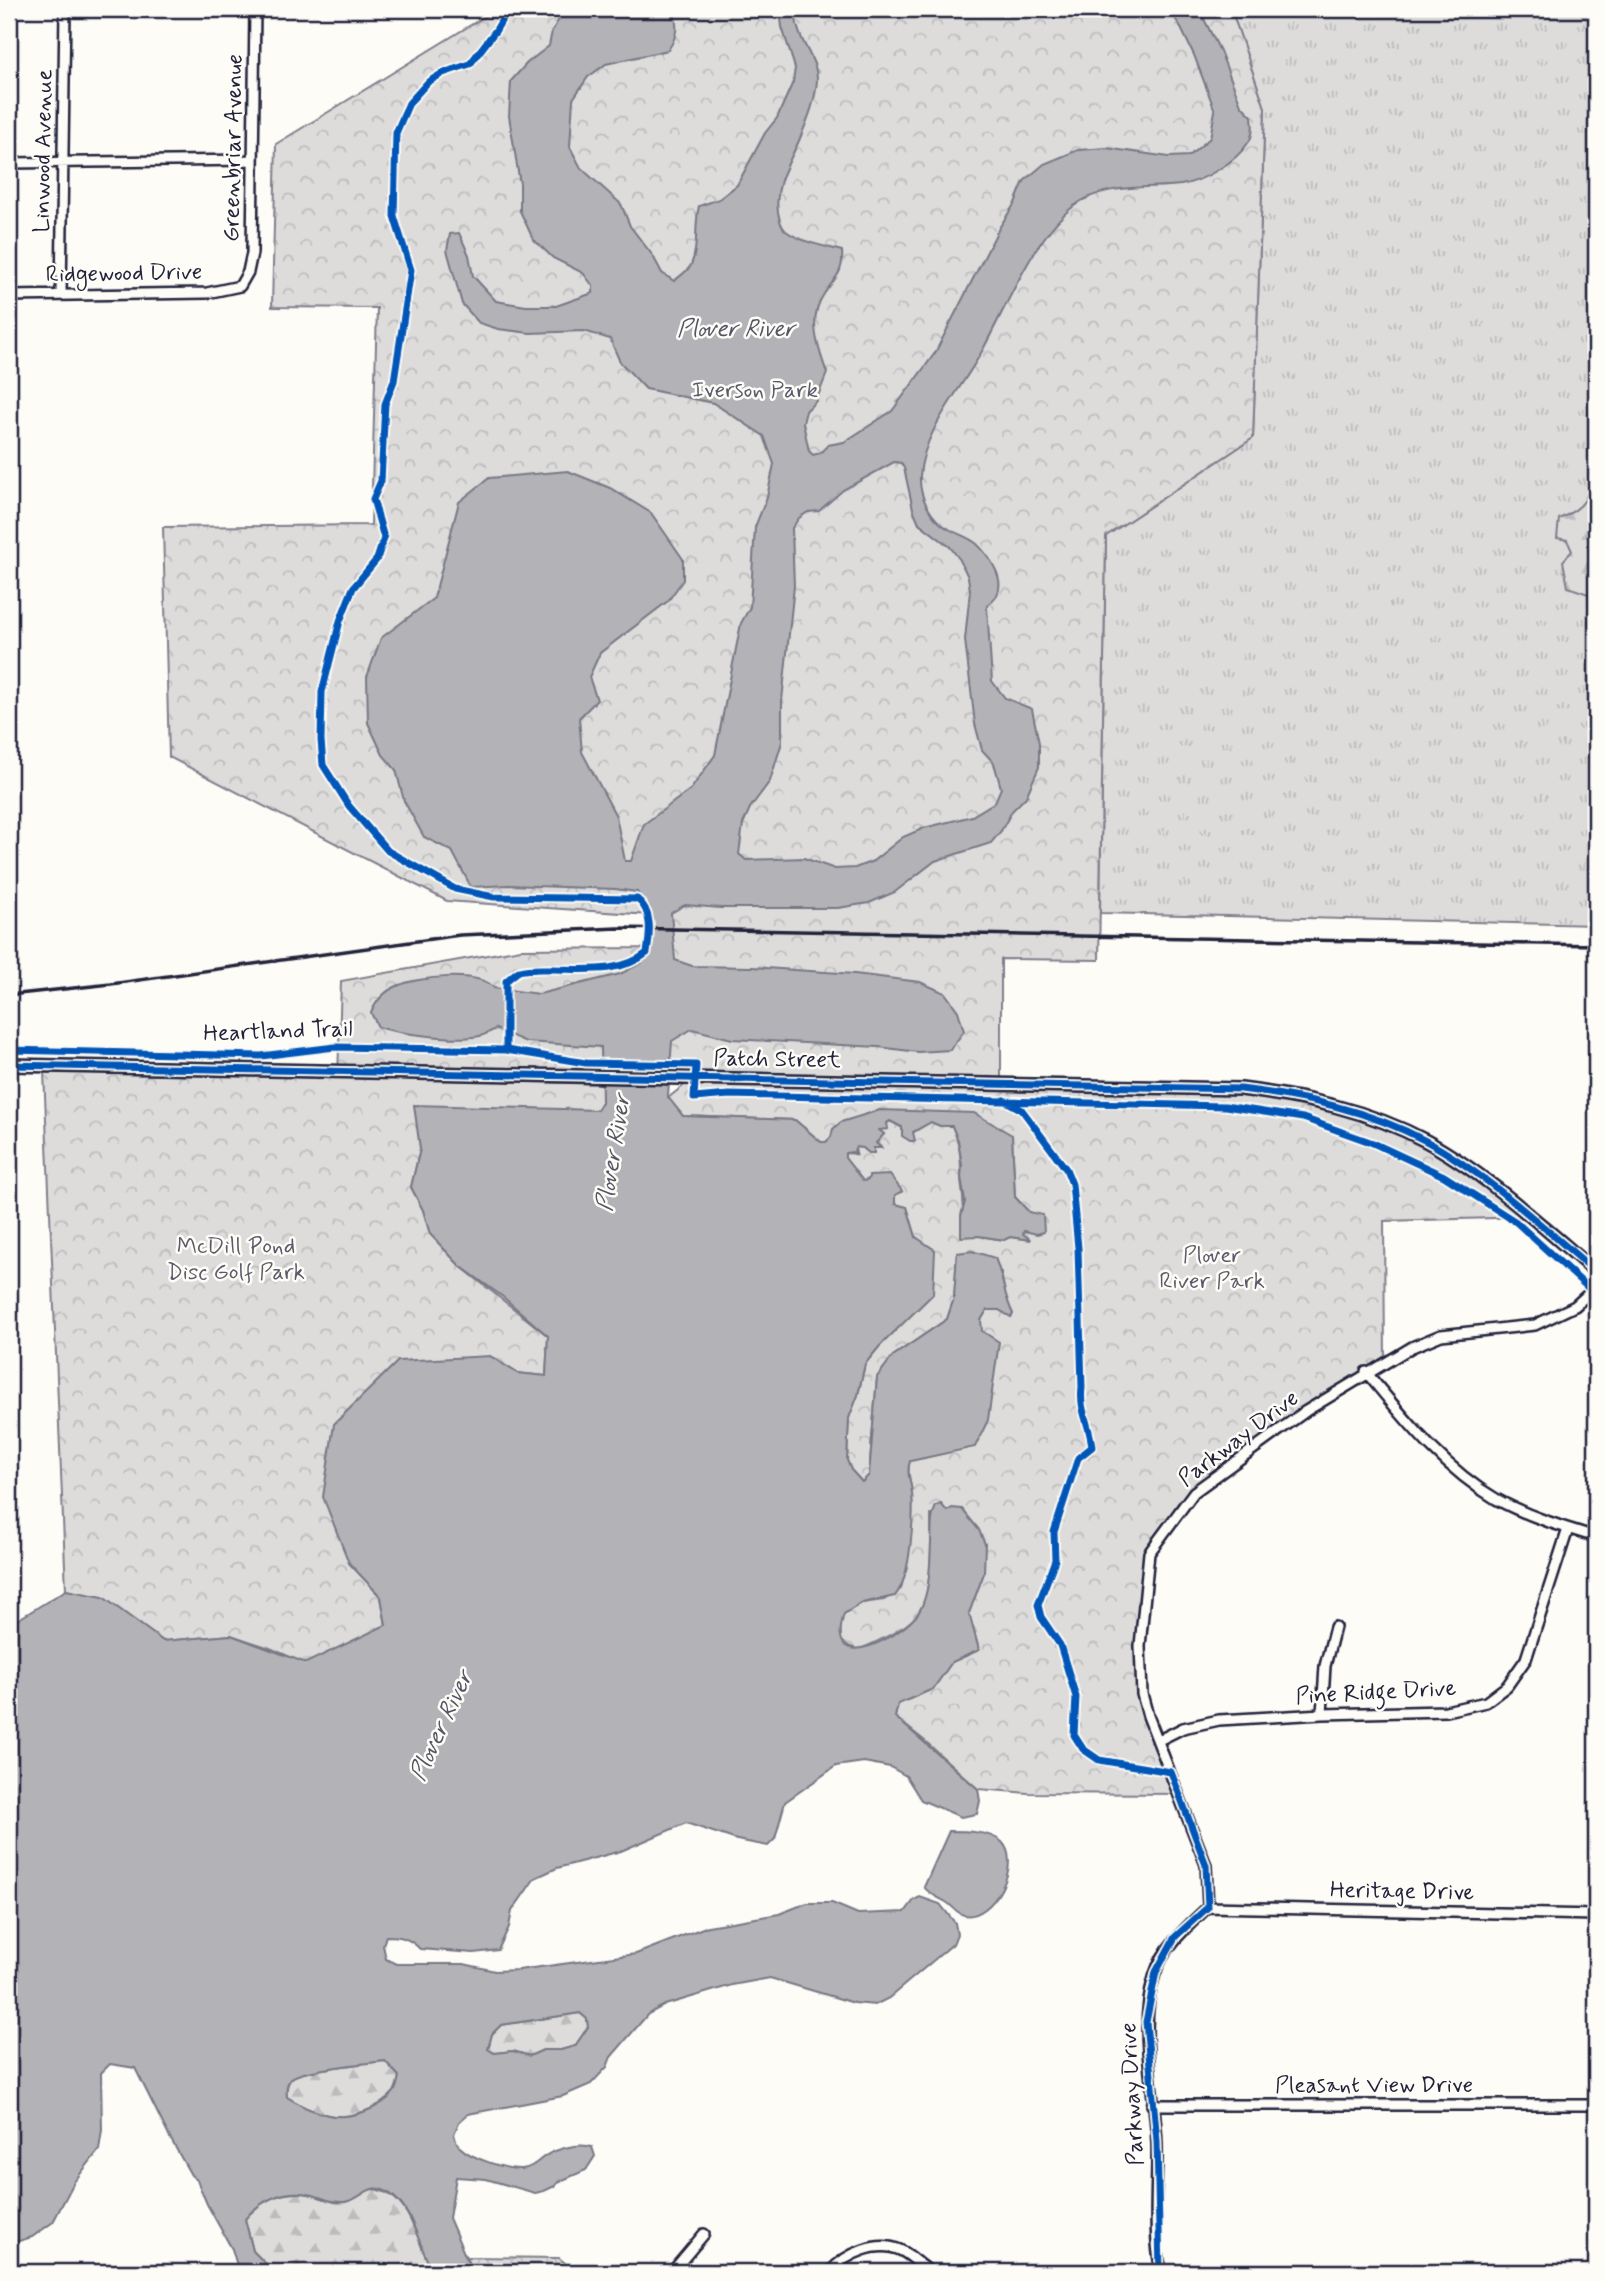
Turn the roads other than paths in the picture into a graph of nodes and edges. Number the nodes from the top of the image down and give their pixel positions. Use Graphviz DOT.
graph roads {
  1 [pos="65,9"];
  2 [pos="255,9"];
  3 [pos="253,160"];
  4 [pos="63,161"];
  5 [pos="9,163"];
  6 [pos="240,286"];
  7 [pos="61,295"];
  8 [pos="9,296"];
  9 [pos="9,1065"];
  10 [pos="1596,1272"];
  11 [pos="1596,1287"];
  12 [pos="1366,1372"];
  13 [pos="1569,1529"];
  14 [pos="1596,1537"];
  15 [pos="1335,1627"];
  16 [pos="1322,1714"];
  17 [pos="1158,1740"];
  18 [pos="1208,1907"];
  19 [pos="1596,1915"];
  20 [pos="1152,2105"];
  21 [pos="1596,2105"];
  22 [pos="704,2234"];
  23 [pos="926,2270"];
  24 [pos="671,2272"];
  25 [pos="830,2272"];
  26 [pos="1163,2272"];
  1 -- 4 [label="street, Linwood Avenue"];
  2 -- 3 [label="street, Greenbriar Avenue"];
  3 -- 4 [label="street"];
  3 -- 6 [label="street, Greenbriar Avenue"];
  4 -- 5 [label="street"];
  4 -- 7 [label="street, Linwood Avenue"];
  6 -- 7 [label="street, Ridgewood Drive"];
  7 -- 8 [label="street, Ridgewood Drive"];
  9 -- 10 [label="street, Patch Street"];
  11 -- 12 [label="street, Parkway Drive"];
  12 -- 13 [label="street"];
  12 -- 17 [label="street, Parkway Drive"];
  13 -- 14 [label="street"];
  13 -- 16 [label="street, Pine Ridge Drive"];
  15 -- 16 [label="street"];
  16 -- 17 [label="street, Pine Ridge Drive"];
  17 -- 18 [label="street, Parkway Drive"];
  18 -- 19 [label="street, Heritage Drive"];
  18 -- 20 [label="street, Parkway Drive"];
  20 -- 21 [label="street, Pleasant View Drive"];
  20 -- 26 [label="street, Parkway Drive"];
  22 -- 24 [label="street"];
  23 -- 25 [label="street"];
}
